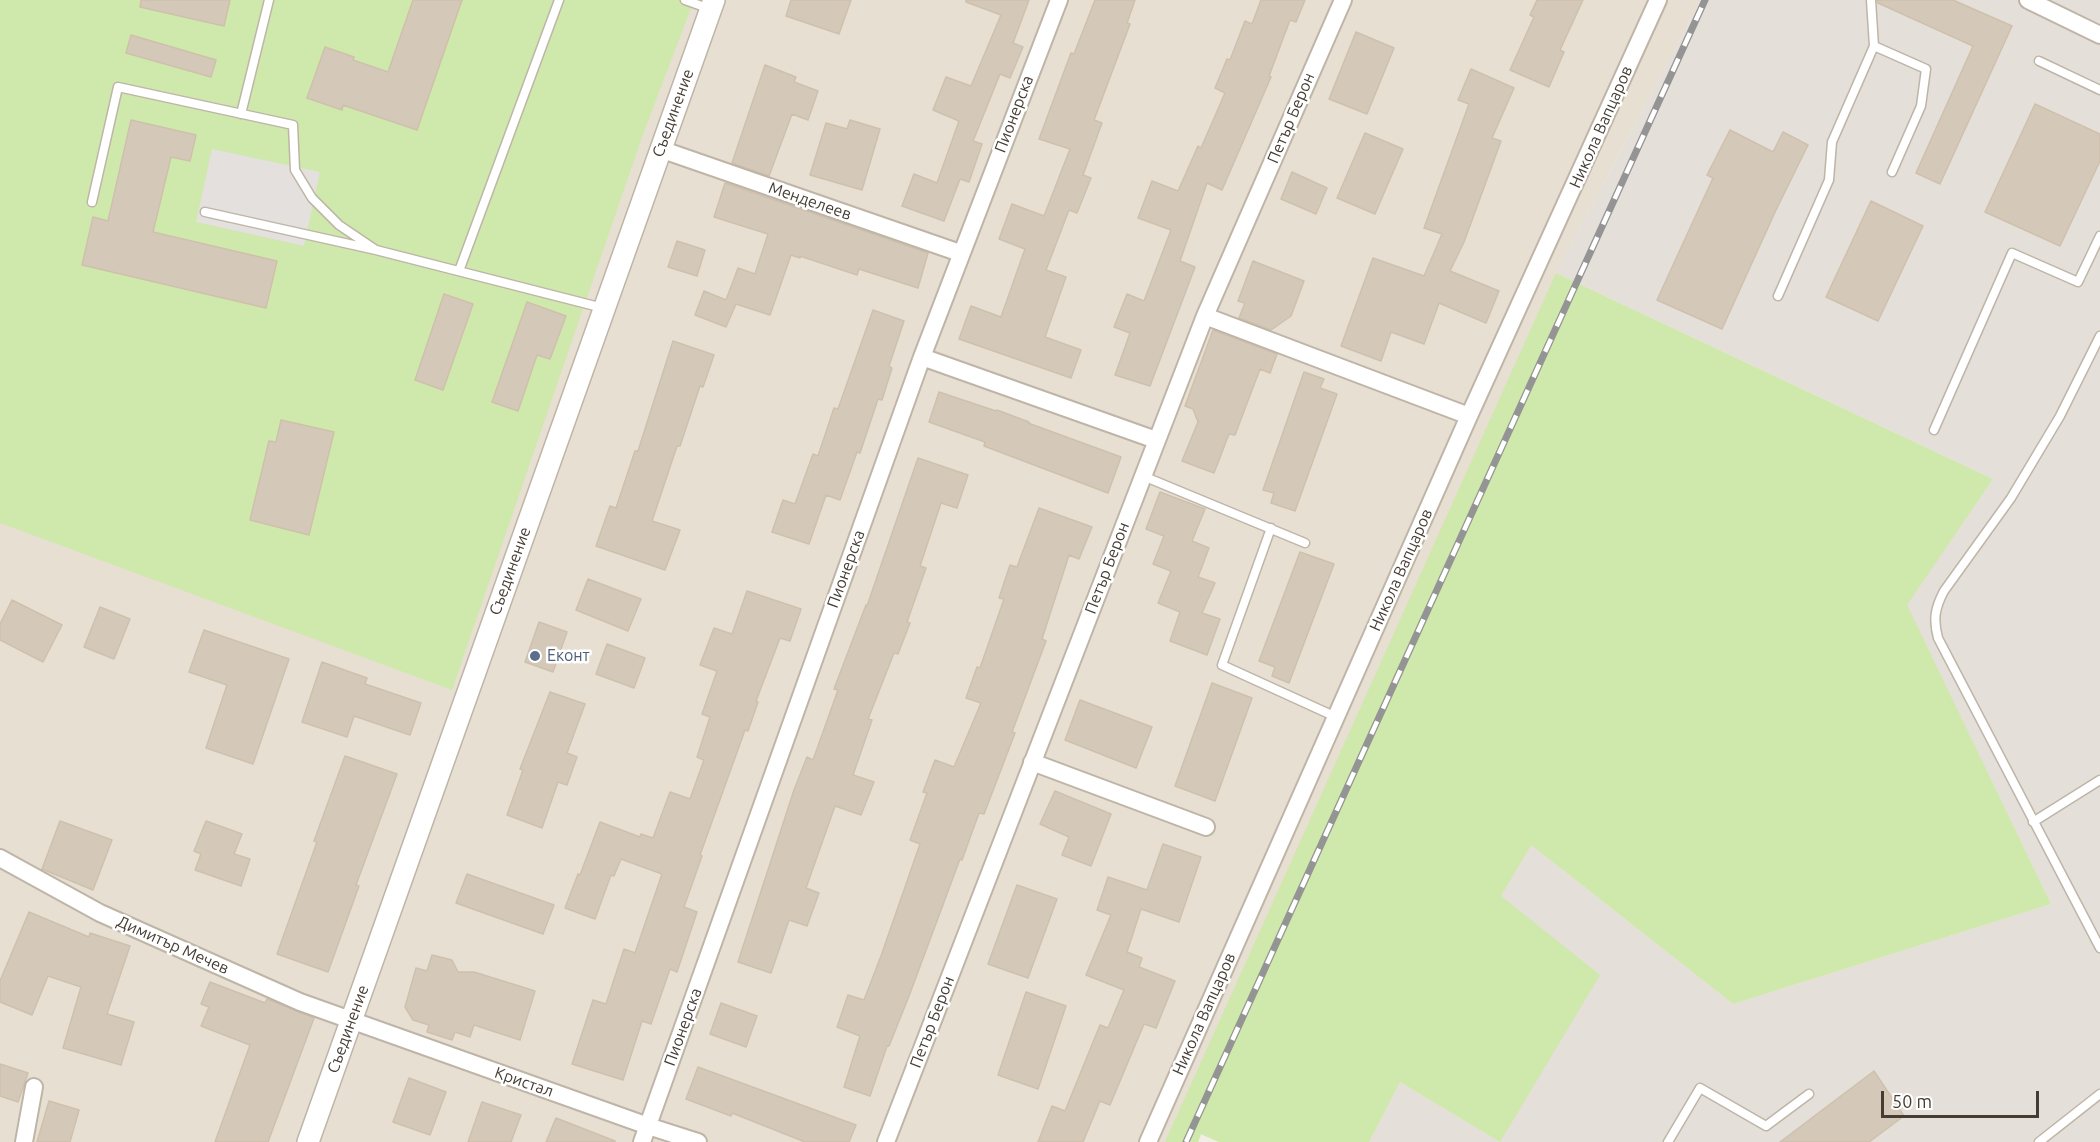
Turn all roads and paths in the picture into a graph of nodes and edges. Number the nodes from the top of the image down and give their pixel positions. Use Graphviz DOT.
graph roads {
  1 [pos="269,0"];
  2 [pos="559,0"];
  3 [pos="685,0"];
  4 [pos="1059,0"];
  5 [pos="1343,0"];
  6 [pos="1658,0"];
  7 [pos="1870,0"];
  8 [pos="2028,0"];
  9 [pos="712,5"];
  10 [pos="2100,35"];
  11 [pos="1874,46"];
  12 [pos="2039,61"];
  13 [pos="2100,90"];
  14 [pos="241,114"];
  15 [pos="660,149"];
  16 [pos="1892,172"];
  17 [pos="92,202"];
  18 [pos="205,212"];
  19 [pos="2100,236"];
  20 [pos="376,250"];
  21 [pos="960,253"];
  22 [pos="459,271"];
  23 [pos="1778,296"];
  24 [pos="604,308"];
  25 [pos="1205,316"];
  26 [pos="2100,336"];
  27 [pos="922,357"];
  28 [pos="1469,416"];
  29 [pos="1934,430"];
  30 [pos="1156,440"];
  31 [pos="1142,476"];
  32 [pos="1271,528"];
  33 [pos="1305,543"];
  34 [pos="1336,717"];
  35 [pos="1032,762"];
  36 [pos="2100,780"];
  37 [pos="2033,822"];
  38 [pos="1206,827"];
  39 [pos="0,858"];
  40 [pos="2100,948"];
  41 [pos="351,1022"];
  42 [pos="34,1087"];
  43 [pos="1809,1094"];
  44 [pos="2100,1094"];
  45 [pos="645,1134"];
  46 [pos="24,1142"];
  47 [pos="308,1142"];
  48 [pos="698,1142"];
  49 [pos="886,1142"];
  50 [pos="1148,1142"];
  51 [pos="1668,1142"];
  52 [pos="2039,1142"];
  1 -- 14 [label="lane"];
  2 -- 22 [label="lane"];
  3 -- 9 [label="lane"];
  4 -- 21 [label="street, Пионерска"];
  5 -- 25 [label="street, Петър Берон"];
  6 -- 28 [label="street, Никола Вапцаров"];
  7 -- 11 [label="lane"];
  8 -- 10 [label="street"];
  9 -- 15 [label="street, Съединение"];
  11 -- 16 [label="lane"];
  11 -- 23 [label="lane"];
  12 -- 13 [label="lane"];
  14 -- 17 [label="lane"];
  14 -- 20 [label="lane"];
  15 -- 21 [label="street, Менделеев"];
  15 -- 24 [label="street, Съединение"];
  18 -- 20 [label="lane"];
  19 -- 29 [label="lane"];
  20 -- 22 [label="lane"];
  21 -- 27 [label="street, Пионерска"];
  22 -- 24 [label="lane"];
  24 -- 41 [label="street, Съединение"];
  25 -- 28 [label="street"];
  25 -- 30 [label="street, Петър Берон"];
  26 -- 37 [label="lane"];
  27 -- 30 [label="street"];
  27 -- 45 [label="street, Пионерска"];
  28 -- 34 [label="street, Никола Вапцаров"];
  30 -- 31 [label="street, Петър Берон"];
  31 -- 32 [label="lane"];
  31 -- 35 [label="street, Петър Берон"];
  32 -- 33 [label="lane"];
  32 -- 34 [label="lane"];
  34 -- 50 [label="street, Никола Вапцаров"];
  35 -- 38 [label="street"];
  35 -- 49 [label="street, Петър Берон"];
  36 -- 37 [label="lane"];
  37 -- 40 [label="lane"];
  39 -- 41 [label="street, Димитър Мечев"];
  41 -- 45 [label="street, Кристал"];
  41 -- 47 [label="street, Съединение"];
  42 -- 46 [label="street"];
  43 -- 51 [label="lane"];
  44 -- 52 [label="lane"];
  45 -- 48 [label="street, Кристал"];
}
